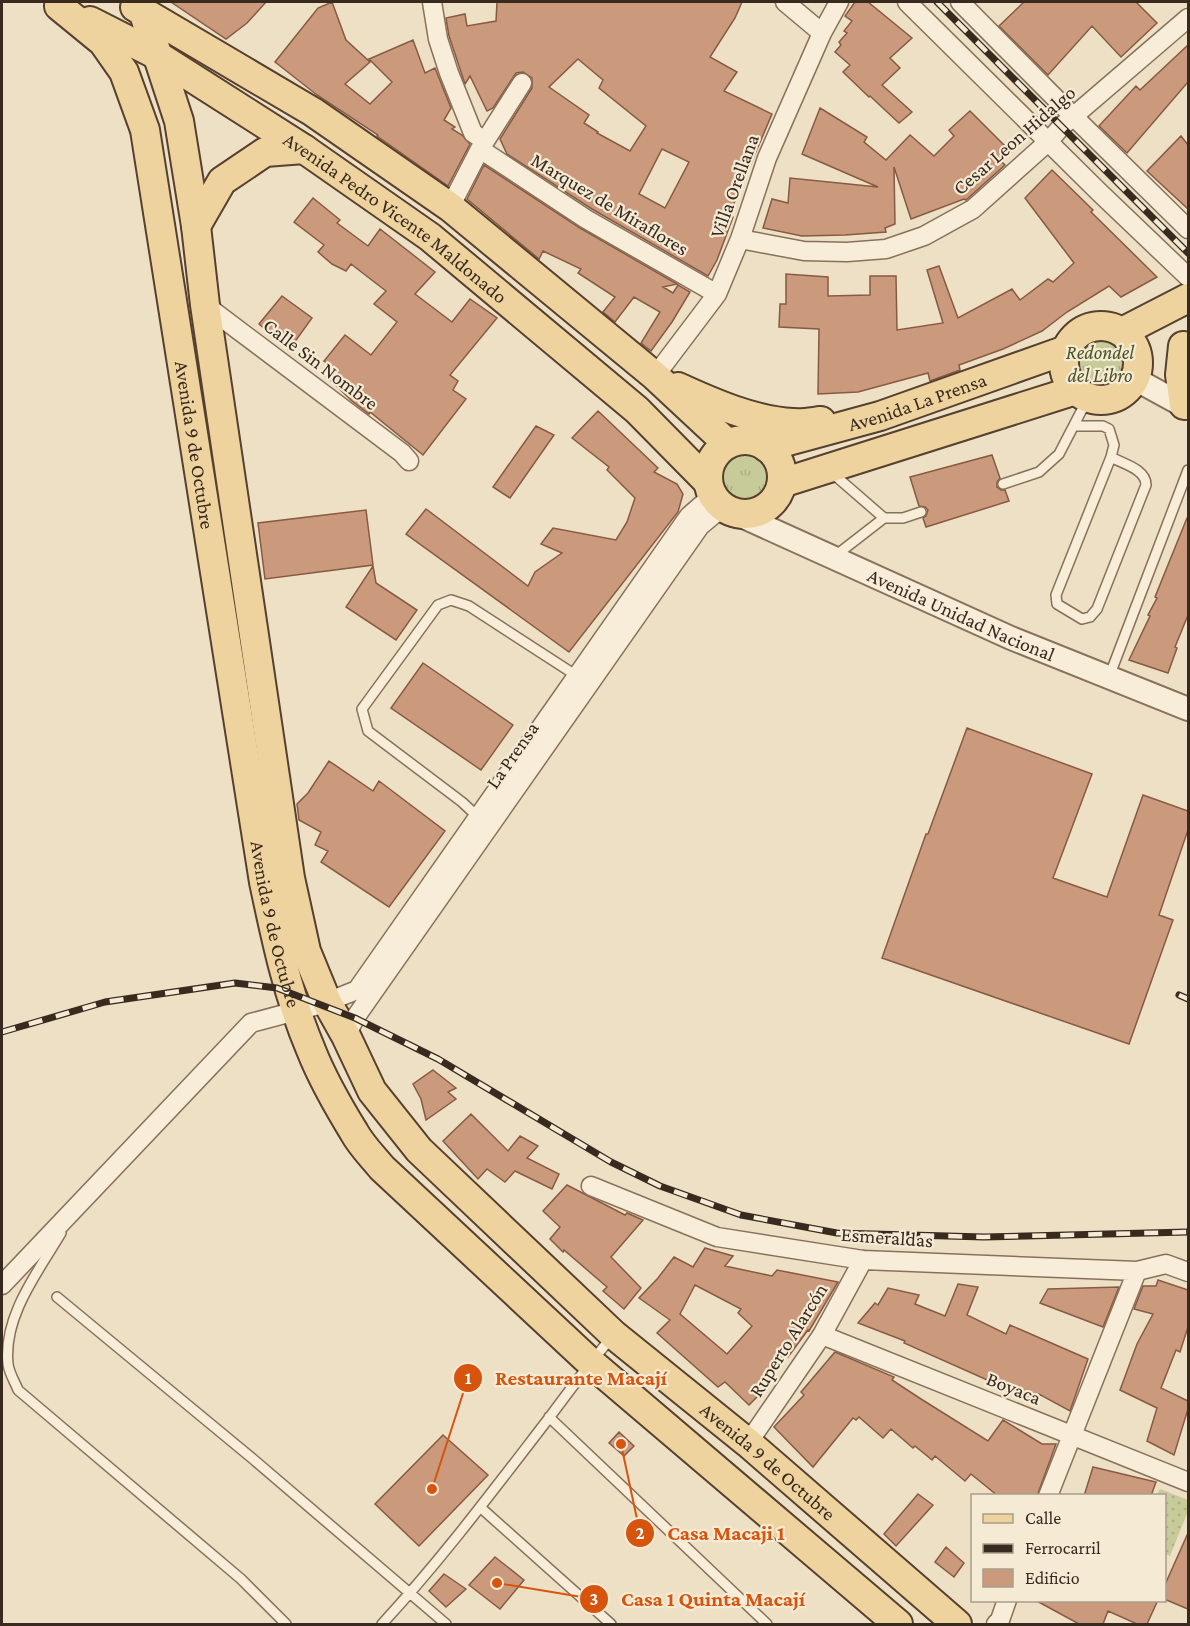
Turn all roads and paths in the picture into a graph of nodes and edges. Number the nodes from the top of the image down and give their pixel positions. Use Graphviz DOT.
graph roads {
  1 [pos="432,2"];
  2 [pos="785,2"];
  3 [pos="839,2"];
  4 [pos="907,2"];
  5 [pos="960,2"];
  6 [pos="57,3"];
  7 [pos="134,6"];
  8 [pos="1188,18"];
  9 [pos="822,33"];
  10 [pos="155,54"];
  11 [pos="522,83"];
  12 [pos="1073,117"];
  13 [pos="1049,141"];
  14 [pos="483,145"];
  15 [pos="304,149"];
  16 [pos="450,207"];
  17 [pos="196,226"];
  18 [pos="1188,228"];
  19 [pos="740,239"];
  20 [pos="1188,277"];
  21 [pos="717,294"];
  22 [pos="1188,298"];
  23 [pos="205,305"];
  24 [pos="1122,332"];
  25 [pos="1186,344"];
  26 [pos="1066,350"];
  27 [pos="1137,371"];
  28 [pos="655,376"];
  29 [pos="1082,394"];
  30 [pos="1186,406"];
  31 [pos="880,416"];
  32 [pos="1074,426"];
  33 [pos="728,444"];
  34 [pos="766,447"];
  35 [pos="1111,457"];
  36 [pos="409,461"];
  37 [pos="826,468"];
  38 [pos="1188,470"];
  39 [pos="782,483"];
  40 [pos="1003,484"];
  41 [pos="720,500"];
  42 [pos="921,512"];
  43 [pos="884,518"];
  44 [pos="833,557"];
  45 [pos="577,676"];
  46 [pos="1109,677"];
  47 [pos="1188,709"];
  48 [pos="478,817"];
  49 [pos="327,1002"];
  50 [pos="296,1009"];
  51 [pos="346,1036"];
  52 [pos="591,1186"];
  53 [pos="76,1208"];
  54 [pos="863,1260"];
  55 [pos="1137,1271"];
  56 [pos="1188,1272"];
  57 [pos="2,1285"];
  58 [pos="57,1297"];
  59 [pos="614,1335"];
  60 [pos="822,1335"];
  61 [pos="590,1362"];
  62 [pos="549,1417"];
  63 [pos="1072,1436"];
  64 [pos="748,1443"];
  65 [pos="1188,1482"];
  66 [pos="1049,1494"];
  67 [pos="480,1507"];
  68 [pos="410,1594"];
  69 [pos="1007,1602"];
  70 [pos="1002,1623"];
  71 [pos="286,1624"];
  72 [pos="382,1624"];
  73 [pos="446,1624"];
  74 [pos="611,1624"];
  75 [pos="767,1624"];
  76 [pos="898,1624"];
  77 [pos="957,1624"];
  1 -- 14 [label="street, Marquez de Miraflores"];
  2 -- 9 [label="street"];
  3 -- 9 [label="street, Villa Orellana"];
  4 -- 13 [label="street"];
  5 -- 12 [label="street"];
  6 -- 10 [label="main road, Avenida Pedro Vicente Maldonado"];
  6 -- 50 [label="main road, Avenida 9 de Octubre"];
  7 -- 10 [label="main road, Avenida 9 de Octubre"];
  7 -- 16 [label="main road, Avenida Pedro Vicente Maldonado"];
  8 -- 12 [label="street, Cesar Leon Hidalgo"];
  9 -- 19 [label="street, Villa Orellana"];
  10 -- 15 [label="main road, Avenida Pedro Vicente Maldonado"];
  10 -- 17 [label="main road, Avenida 9 de Octubre"];
  11 -- 14 [label="street"];
  12 -- 13 [label="street, Cesar Leon Hidalgo"];
  12 -- 18 [label="street"];
  13 -- 19 [label="street, Cesar Leon Hidalgo"];
  13 -- 20 [label="street"];
  14 -- 16 [label="street"];
  14 -- 21 [label="street, Marquez de Miraflores"];
  15 -- 17 [label="main road"];
  15 -- 41 [label="main road, Avenida Pedro Vicente Maldonado"];
  16 -- 28 [label="main road, Avenida Pedro Vicente Maldonado"];
  17 -- 23 [label="main road, Avenida 9 de Octubre"];
  19 -- 21 [label="street, Villa Orellana"];
  21 -- 28 [label="street, Villa Orellana"];
  22 -- 24 [label="main road"];
  23 -- 36 [label="street, Calle Sin Nombre"];
  23 -- 49 [label="main road, Avenida 9 de Octubre"];
  24 -- 26 [label="main road"];
  24 -- 27 [label="main road"];
  25 -- 27 [label="main road"];
  25 -- 30 [label="main road"];
  26 -- 29 [label="main road"];
  26 -- 31 [label="main road, Avenida La Prensa"];
  27 -- 29 [label="main road"];
  27 -- 30 [label="street"];
  28 -- 31 [label="main road"];
  28 -- 33 [label="main road, Avenida Pedro Vicente Maldonado"];
  29 -- 32 [label="lane"];
  29 -- 37 [label="main road, Avenida La Prensa"];
  31 -- 34 [label="main road, Avenida La Prensa"];
  32 -- 35 [label="lane"];
  32 -- 40 [label="lane"];
  33 -- 34 [label="main road"];
  33 -- 41 [label="main road"];
  34 -- 39 [label="main road"];
  35 -- 35 [label="lane"];
  37 -- 39 [label="main road, Avenida La Prensa"];
  37 -- 43 [label="lane"];
  38 -- 46 [label="lane"];
  39 -- 41 [label="main road"];
  41 -- 44 [label="street, Avenida Unidad Nacional"];
  41 -- 45 [label="street, La Prensa"];
  41 -- 51 [label="street, La Prensa"];
  42 -- 43 [label="lane"];
  43 -- 44 [label="lane"];
  44 -- 46 [label="street, Avenida Unidad Nacional"];
  45 -- 48 [label="street, La Prensa"];
  45 -- 48 [label="lane"];
  46 -- 47 [label="street, Avenida Unidad Nacional"];
  48 -- 49 [label="street, La Prensa"];
  49 -- 50 [label="street"];
  49 -- 51 [label="main road, Avenida 9 de Octubre"];
  50 -- 53 [label="street"];
  50 -- 61 [label="main road, Avenida 9 de Octubre"];
  51 -- 59 [label="main road, Avenida 9 de Octubre"];
  52 -- 54 [label="street, Esmeraldas"];
  53 -- 57 [label="street"];
  53 -- 71 [label="lane"];
  54 -- 55 [label="street, Esmeraldas"];
  54 -- 60 [label="street, Ruperto Alarcón"];
  55 -- 56 [label="street, Esmeraldas"];
  55 -- 63 [label="street"];
  58 -- 68 [label="lane"];
  59 -- 61 [label="lane"];
  59 -- 64 [label="main road, Avenida 9 de Octubre"];
  60 -- 63 [label="street, Boyaca"];
  60 -- 64 [label="street, Ruperto Alarcón"];
  61 -- 62 [label="lane"];
  61 -- 76 [label="main road, Avenida 9 de Octubre"];
  62 -- 67 [label="lane"];
  62 -- 75 [label="lane"];
  63 -- 65 [label="street, Boyaca"];
  63 -- 66 [label="street"];
  64 -- 77 [label="main road, Avenida 9 de Octubre"];
  67 -- 68 [label="lane"];
  67 -- 74 [label="lane"];
  68 -- 72 [label="lane"];
  68 -- 73 [label="lane"];
  69 -- 70 [label="street"];
}
